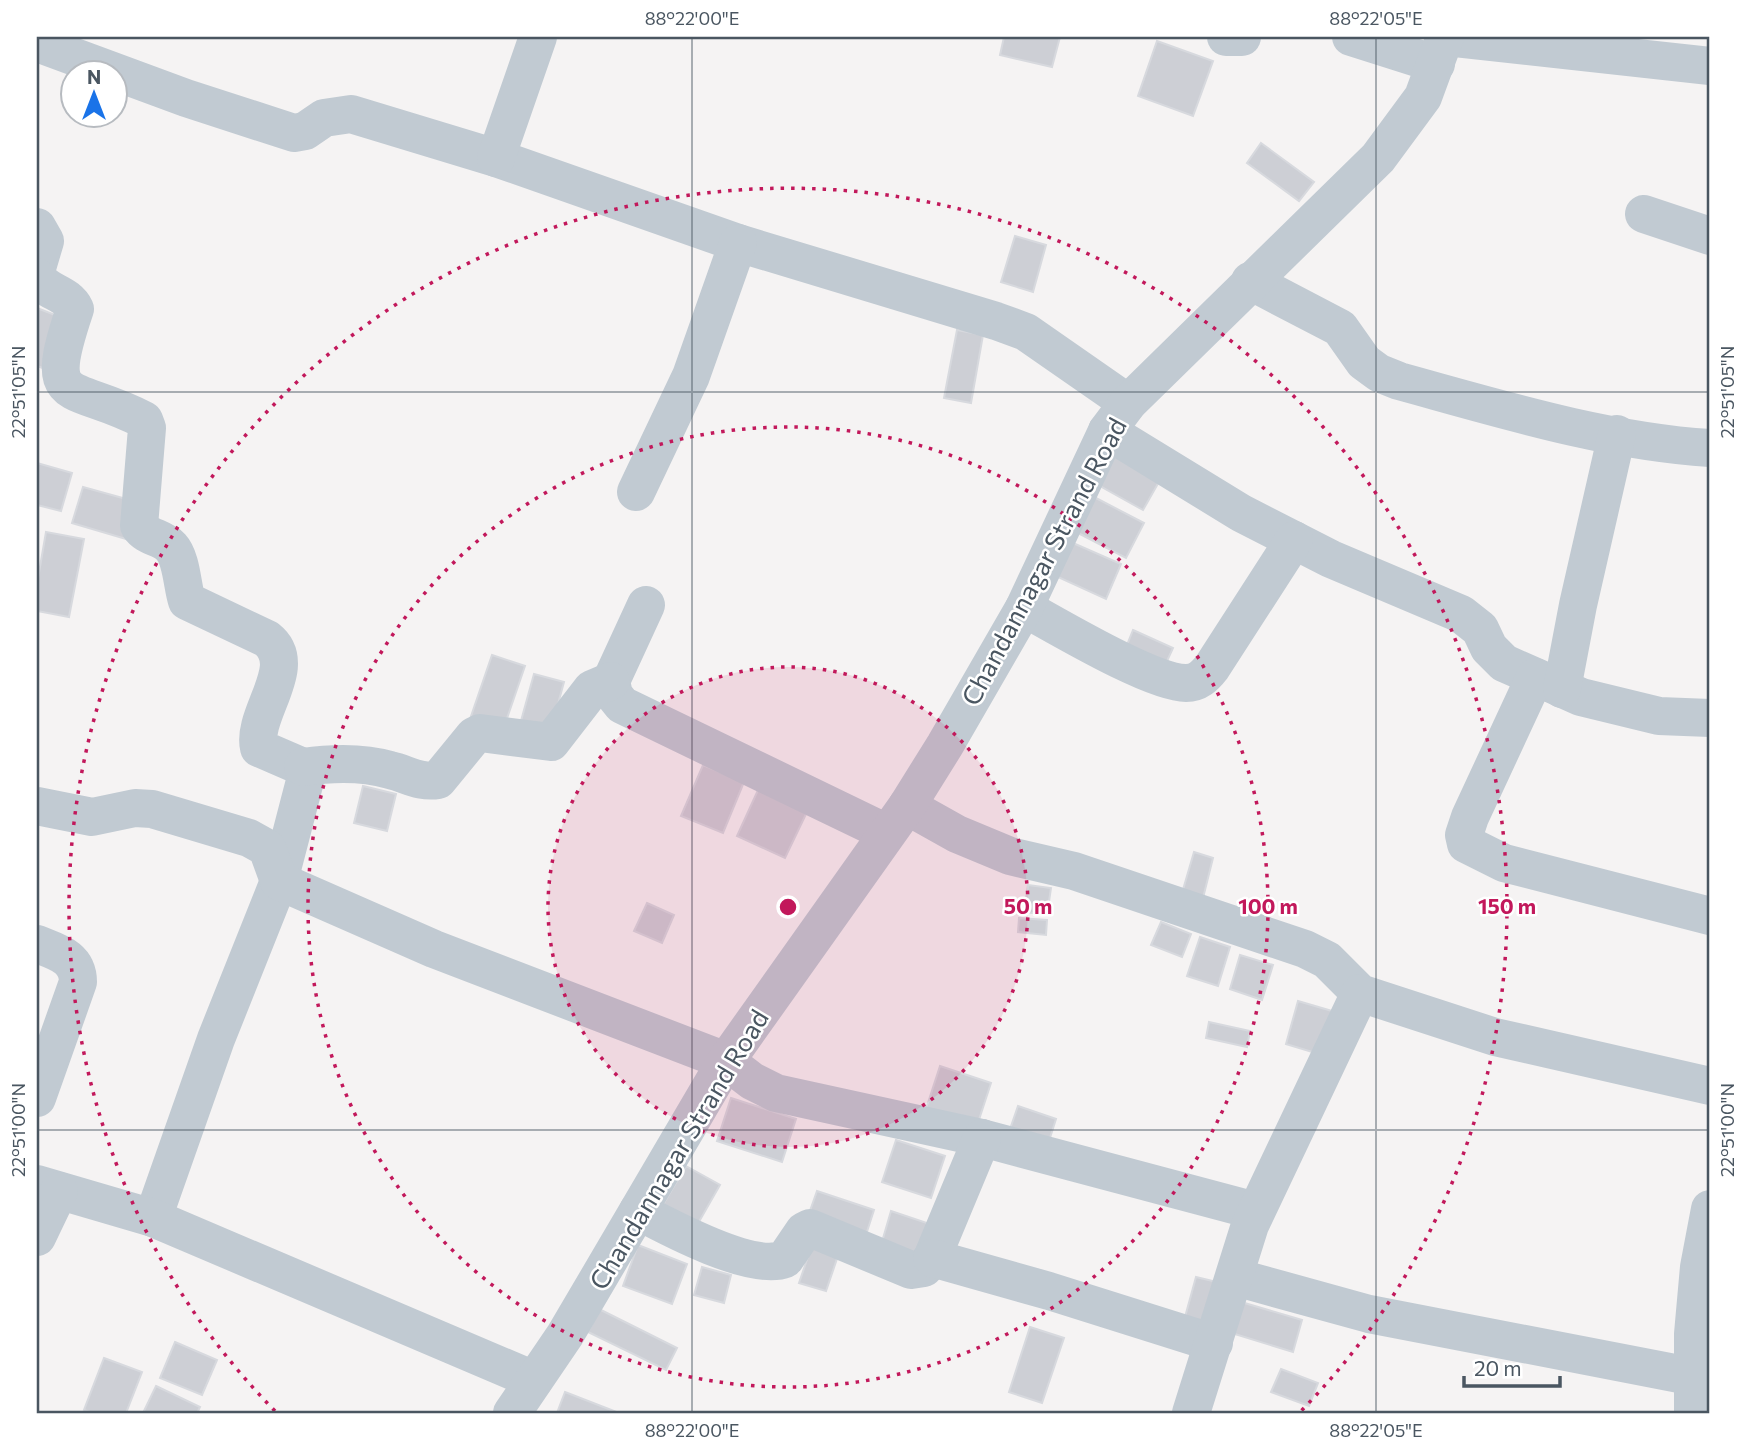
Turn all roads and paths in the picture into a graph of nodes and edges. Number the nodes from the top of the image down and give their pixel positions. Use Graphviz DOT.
graph roads {
  1 [pos="538,37"];
  2 [pos="1226,37"];
  3 [pos="1242,37"];
  4 [pos="1351,37"];
  5 [pos="37,43"];
  6 [pos="1442,46"];
  7 [pos="1710,66"];
  8 [pos="496,158"];
  9 [pos="1644,214"];
  10 [pos="37,227"];
  11 [pos="1710,236"];
  12 [pos="738,243"];
  13 [pos="37,268"];
  14 [pos="37,277"];
  15 [pos="1250,281"];
  16 [pos="1118,417"];
  17 [pos="1617,435"];
  18 [pos="1710,448"];
  19 [pos="636,492"];
  20 [pos="1294,540"];
  21 [pos="646,605"];
  22 [pos="1024,608"];
  23 [pos="611,681"];
  24 [pos="1549,683"];
  25 [pos="1710,718"];
  26 [pos="303,768"];
  27 [pos="37,806"];
  28 [pos="897,820"];
  29 [pos="279,881"];
  30 [pos="1710,916"];
  31 [pos="37,944"];
  32 [pos="1360,993"];
  33 [pos="726,1061"];
  34 [pos="1710,1086"];
  35 [pos="37,1098"];
  36 [pos="982,1138"];
  37 [pos="48,1187"];
  38 [pos="1710,1209"];
  39 [pos="638,1212"];
  40 [pos="1256,1212"];
  41 [pos="153,1218"];
  42 [pos="37,1237"];
  43 [pos="932,1258"];
  44 [pos="1236,1277"];
  45 [pos="1214,1343"];
  46 [pos="534,1380"];
  47 [pos="1694,1395"];
  48 [pos="512,1413"];
  49 [pos="1191,1413"];
  1 -- 8 [label="street"];
  2 -- 3 [label="street"];
  4 -- 6 [label="street"];
  5 -- 8 [label="street"];
  6 -- 7 [label="street"];
  6 -- 15 [label="street, Chandannagar Strand Road"];
  8 -- 12 [label="street"];
  9 -- 11 [label="street"];
  10 -- 13 [label="street"];
  12 -- 16 [label="street"];
  12 -- 19 [label="street"];
  14 -- 26 [label="street"];
  15 -- 16 [label="street, Chandannagar Strand Road"];
  15 -- 17 [label="street"];
  16 -- 20 [label="street"];
  16 -- 22 [label="street, Chandannagar Strand Road"];
  17 -- 18 [label="street"];
  17 -- 24 [label="street"];
  20 -- 22 [label="street"];
  20 -- 24 [label="street"];
  21 -- 23 [label="street"];
  22 -- 28 [label="street, Chandannagar Strand Road"];
  23 -- 26 [label="street"];
  23 -- 28 [label="street"];
  24 -- 25 [label="street"];
  24 -- 30 [label="street"];
  26 -- 29 [label="street"];
  27 -- 29 [label="street"];
  28 -- 32 [label="street"];
  28 -- 33 [label="street, Chandannagar Strand Road"];
  29 -- 33 [label="street"];
  29 -- 41 [label="street"];
  31 -- 35 [label="street"];
  32 -- 34 [label="street"];
  32 -- 40 [label="street"];
  33 -- 36 [label="street"];
  33 -- 39 [label="street, Chandannagar Strand Road"];
  36 -- 40 [label="street"];
  36 -- 43 [label="street"];
  37 -- 41 [label="street"];
  37 -- 42 [label="street"];
  38 -- 47 [label="street"];
  39 -- 43 [label="street"];
  39 -- 46 [label="street, Chandannagar Strand Road"];
  40 -- 44 [label="street"];
  41 -- 46 [label="street"];
  43 -- 45 [label="street"];
  44 -- 45 [label="street"];
  44 -- 47 [label="street"];
  45 -- 49 [label="street"];
  46 -- 48 [label="street, Chandannagar Strand Road"];
}
